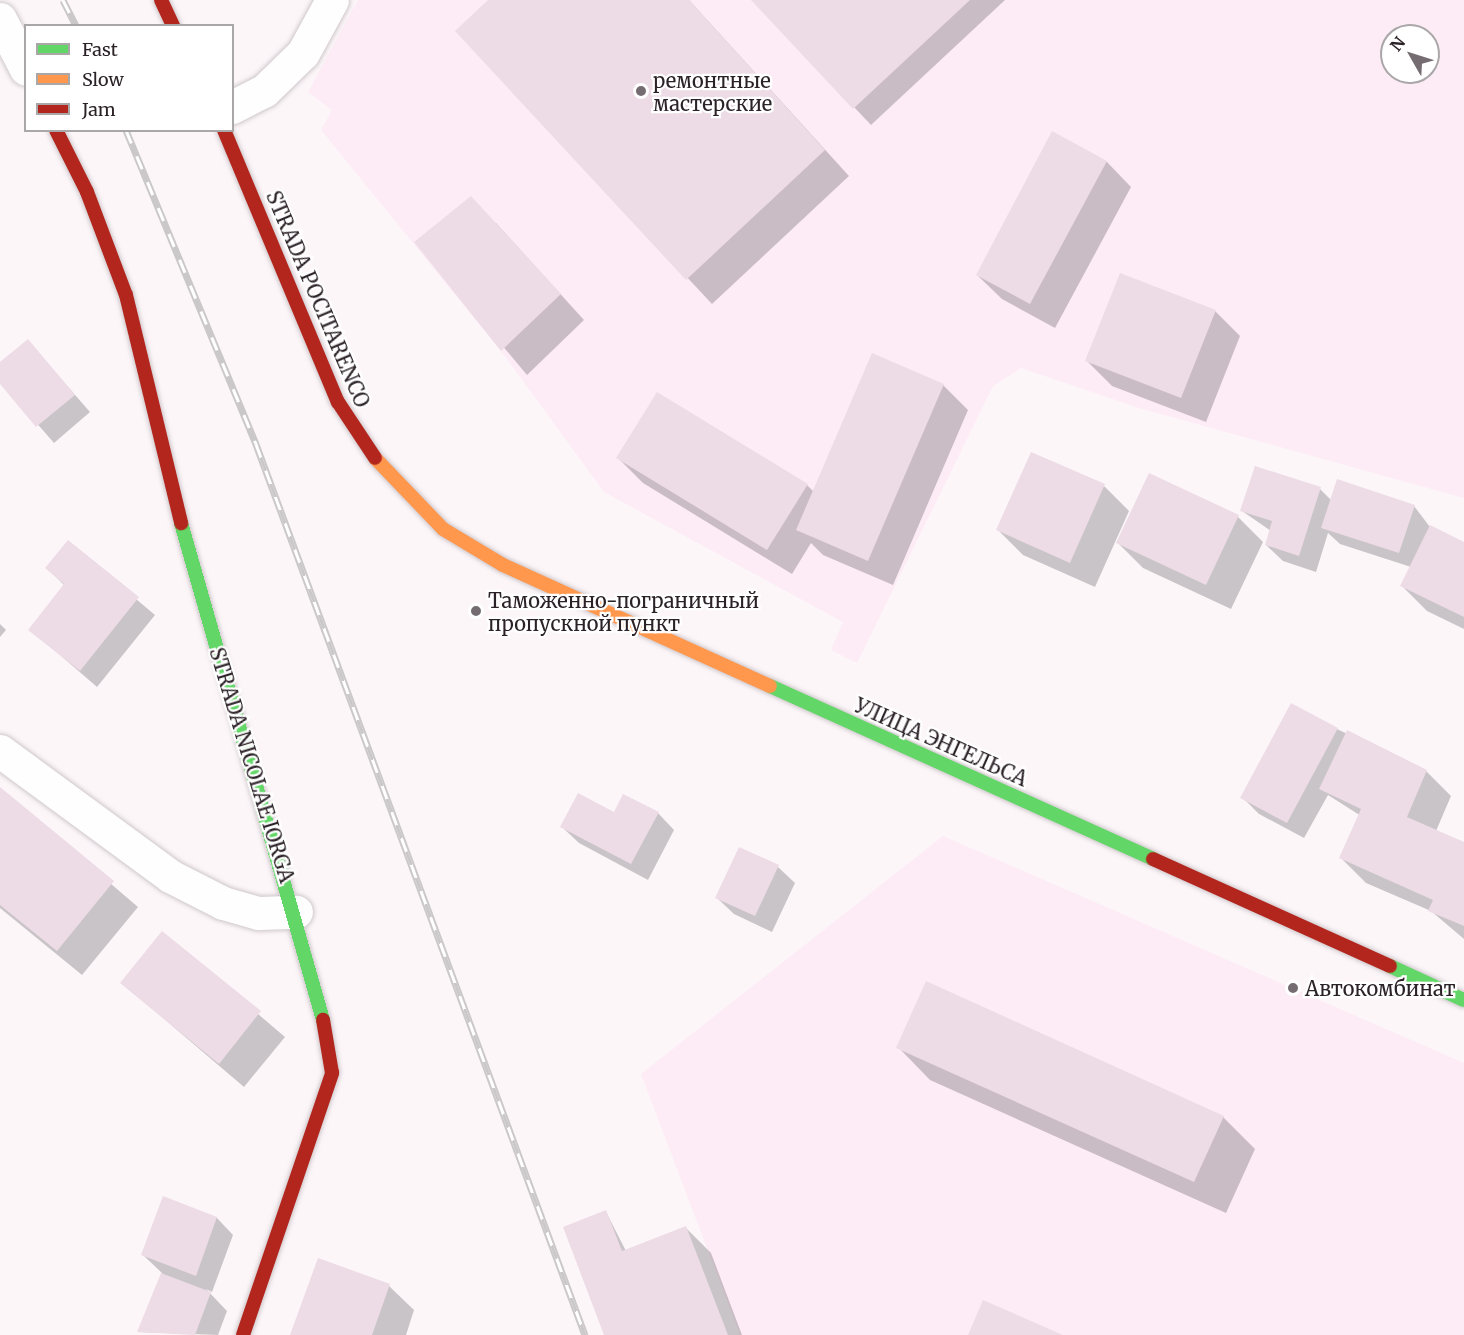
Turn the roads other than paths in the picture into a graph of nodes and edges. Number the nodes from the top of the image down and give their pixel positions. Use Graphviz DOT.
graph roads {
  1 [pos="160,0"];
  2 [pos="332,0"];
  3 [pos="0,19"];
  4 [pos="172,24"];
  5 [pos="24,65"];
  6 [pos="234,106"];
  7 [pos="57,132"];
  8 [pos="225,132"];
  9 [pos="413,502"];
  10 [pos="0,752"];
  11 [pos="296,912"];
  12 [pos="1464,1000"];
  13 [pos="243,1335"];
  1 -- 4 [label="street"];
  2 -- 6 [label="street"];
  3 -- 5 [label="street"];
  7 -- 11 [label="street, STRADA NICOLAE IORGA"];
  8 -- 9 [label="street, STRADA POCITARENCO"];
  9 -- 12 [label="street, УЛИЦА ЭНГЕЛЬСА"];
  10 -- 11 [label="street"];
  11 -- 13 [label="street, STRADA NICOLAE IORGA"];
}
